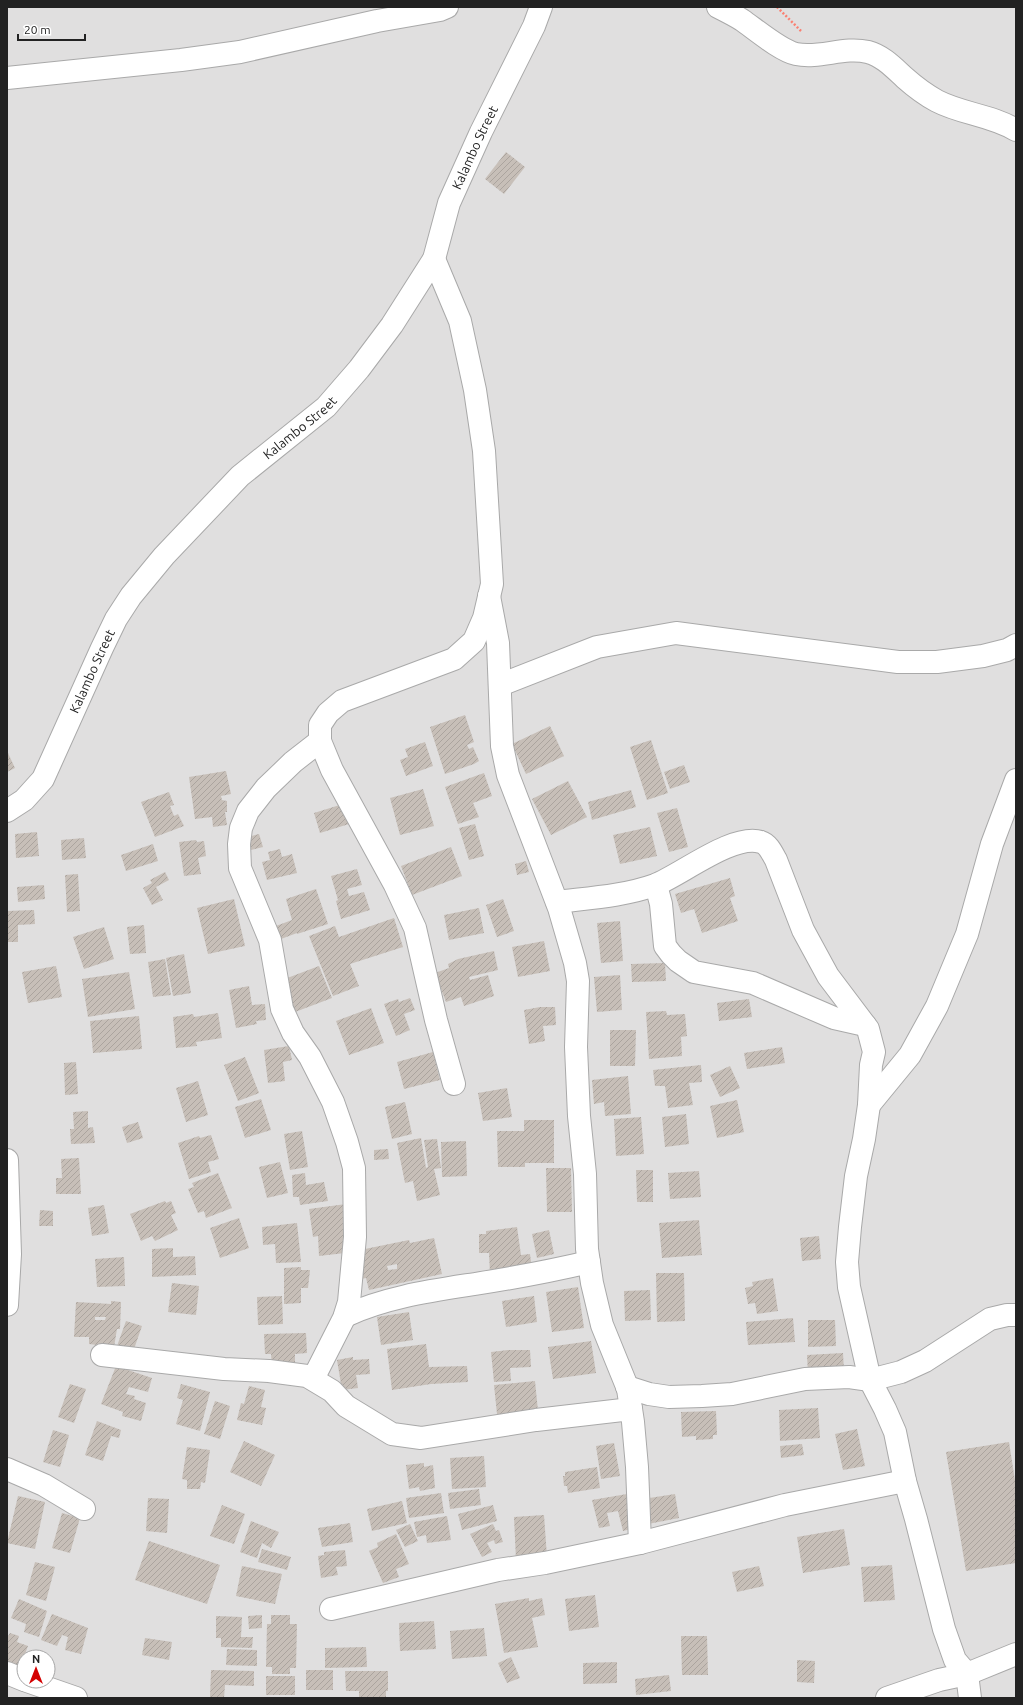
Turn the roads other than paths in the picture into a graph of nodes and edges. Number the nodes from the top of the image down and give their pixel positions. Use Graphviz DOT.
graph roads {
  1 [pos="447,7"];
  2 [pos="541,7"];
  3 [pos="718,7"];
  4 [pos="7,78"];
  5 [pos="1016,130"];
  6 [pos="434,258"];
  7 [pos="489,596"];
  8 [pos="1016,645"];
  9 [pos="500,685"];
  10 [pos="320,741"];
  11 [pos="1016,780"];
  12 [pos="7,811"];
  13 [pos="656,885"];
  14 [pos="557,902"];
  15 [pos="865,1025"];
  16 [pos="454,1084"];
  17 [pos="869,1105"];
  18 [pos="7,1160"];
  19 [pos="589,1262"];
  20 [pos="7,1305"];
  21 [pos="1016,1315"];
  22 [pos="344,1316"];
  23 [pos="102,1355"];
  24 [pos="313,1379"];
  25 [pos="870,1380"];
  26 [pos="627,1387"];
  27 [pos="631,1409"];
  28 [pos="7,1469"];
  29 [pos="905,1481"];
  30 [pos="84,1509"];
  31 [pos="640,1543"];
  32 [pos="331,1609"];
  33 [pos="1016,1654"];
  34 [pos="967,1674"];
  35 [pos="50,1689"];
  36 [pos="76,1698"];
  37 [pos="887,1698"];
  38 [pos="970,1698"];
  1 -- 4 [label="street"];
  2 -- 6 [label="street, Kalambo Street"];
  3 -- 5 [label="street"];
  6 -- 7 [label="street"];
  6 -- 12 [label="street, Kalambo Street"];
  7 -- 9 [label="street"];
  7 -- 10 [label="street"];
  8 -- 9 [label="street"];
  9 -- 14 [label="street"];
  10 -- 16 [label="street"];
  10 -- 22 [label="street"];
  11 -- 17 [label="street"];
  13 -- 14 [label="street"];
  13 -- 15 [label="street"];
  13 -- 15 [label="street"];
  14 -- 19 [label="street"];
  15 -- 17 [label="street"];
  17 -- 25 [label="street"];
  18 -- 20 [label="street"];
  19 -- 22 [label="street"];
  19 -- 26 [label="street"];
  21 -- 25 [label="street"];
  22 -- 24 [label="street"];
  23 -- 24 [label="street"];
  24 -- 27 [label="street"];
  25 -- 26 [label="street"];
  25 -- 29 [label="street"];
  26 -- 27 [label="street"];
  27 -- 31 [label="street"];
  28 -- 30 [label="street"];
  29 -- 31 [label="street"];
  29 -- 34 [label="street"];
  31 -- 32 [label="street"];
  33 -- 34 [label="street"];
  34 -- 37 [label="street"];
  34 -- 38 [label="street"];
  35 -- 36 [label="street"];
}
